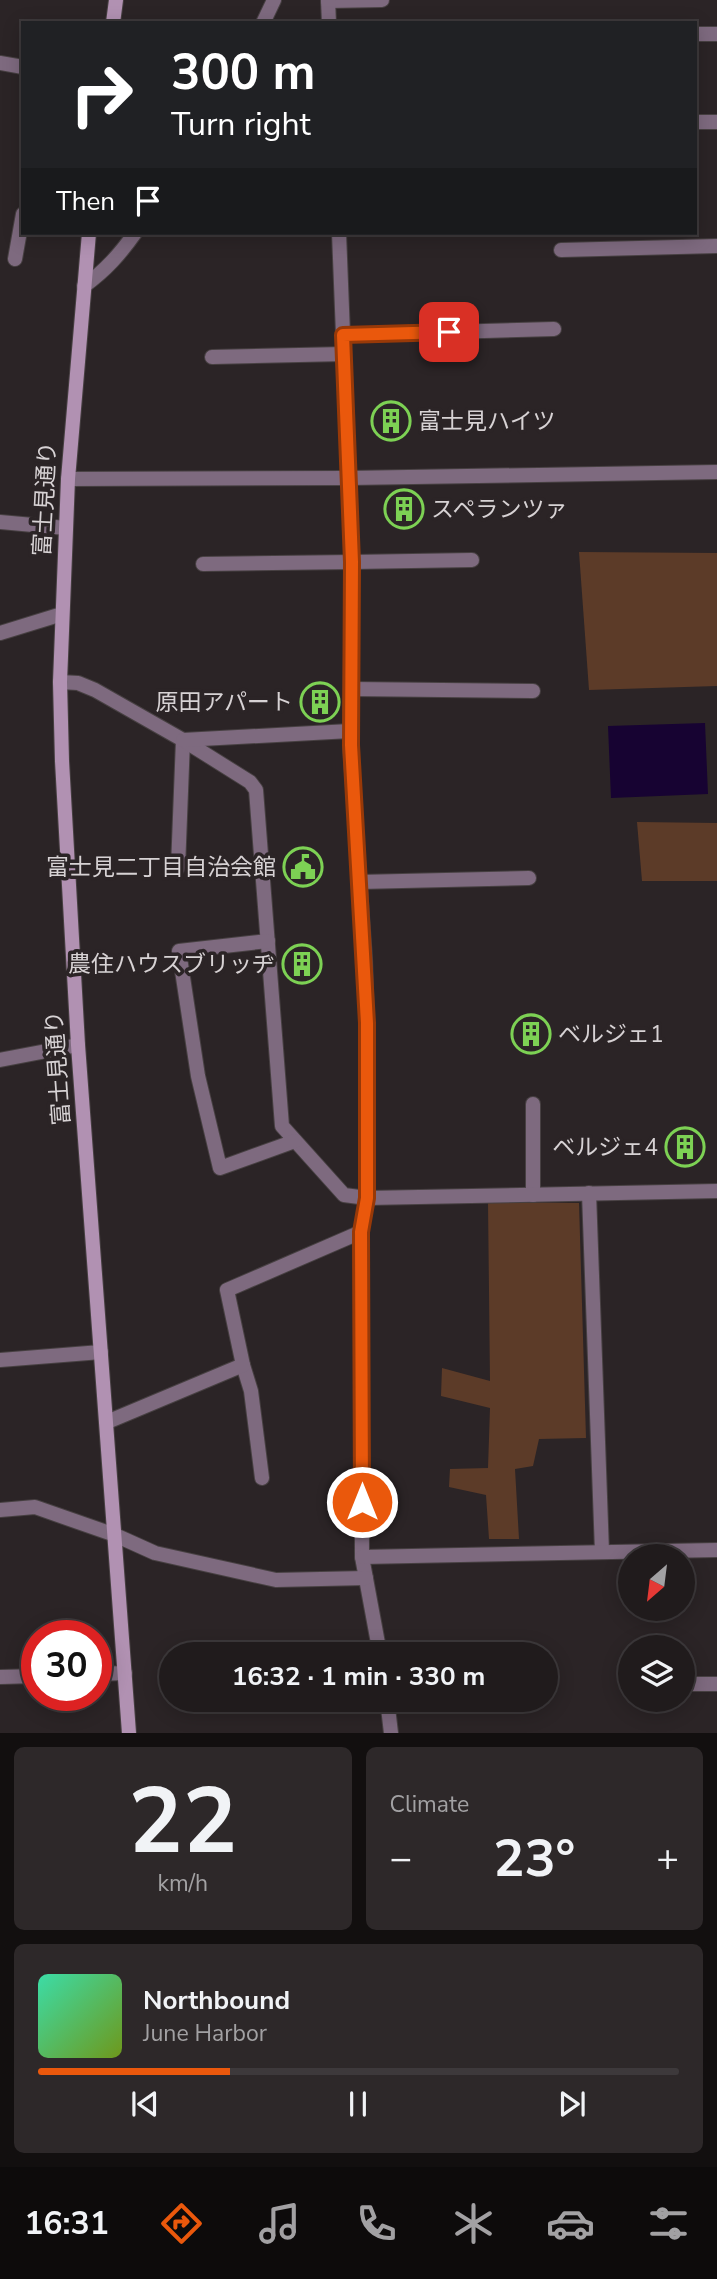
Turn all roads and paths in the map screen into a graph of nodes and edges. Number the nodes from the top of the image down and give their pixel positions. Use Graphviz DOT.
graph roads {
  1 [pos="116,0"];
  2 [pos="274,0"];
  3 [pos="328,0"];
  4 [pos="382,0"];
  5 [pos="113,21"];
  6 [pos="264,21"];
  7 [pos="329,21"];
  8 [pos="697,34"];
  9 [pos="717,34"];
  10 [pos="0,63"];
  11 [pos="21,67"];
  12 [pos="697,122"];
  13 [pos="717,122"];
  14 [pos="21,225"];
  15 [pos="89,235"];
  16 [pos="134,235"];
  17 [pos="339,235"];
  18 [pos="717,246"];
  19 [pos="561,250"];
  20 [pos="15,259"];
  21 [pos="84,286"];
  22 [pos="554,329"];
  23 [pos="343,335"];
  24 [pos="344,354"];
  25 [pos="212,357"];
  26 [pos="717,472"];
  27 [pos="349,478"];
  28 [pos="68,479"];
  29 [pos="0,522"];
  30 [pos="66,528"];
  31 [pos="472,560"];
  32 [pos="352,562"];
  33 [pos="203,564"];
  34 [pos="62,614"];
  35 [pos="0,633"];
  36 [pos="60,682"];
  37 [pos="351,689"];
  38 [pos="533,691"];
  39 [pos="350,732"];
  40 [pos="183,740"];
  41 [pos="178,868"];
  42 [pos="529,878"];
  43 [pos="359,882"];
  44 [pos="268,941"];
  45 [pos="79,1045"];
  46 [pos="0,1060"];
  47 [pos="533,1104"];
  48 [pos="295,1141"];
  49 [pos="717,1191"];
  50 [pos="589,1194"];
  51 [pos="533,1195"];
  52 [pos="367,1198"];
  53 [pos="361,1232"];
  54 [pos="101,1352"];
  55 [pos="0,1360"];
  56 [pos="243,1365"];
  57 [pos="107,1422"];
  58 [pos="262,1478"];
  59 [pos="0,1510"];
  60 [pos="115,1535"];
  61 [pos="717,1550"];
  62 [pos="601,1552"];
  63 [pos="362,1556"];
  64 [pos="366,1578"];
  65 [pos="378,1642"];
  66 [pos="112,1673"];
  67 [pos="125,1673"];
  68 [pos="21,1676"];
  69 [pos="0,1677"];
  70 [pos="695,1684"];
  71 [pos="717,1684"];
  72 [pos="389,1712"];
  73 [pos="129,1733"];
  74 [pos="391,1733"];
  1 -- 5 [label="street"];
  2 -- 6 [label="street"];
  3 -- 4 [label="street"];
  3 -- 7 [label="street"];
  8 -- 9 [label="street"];
  10 -- 11 [label="street"];
  12 -- 13 [label="street"];
  14 -- 20 [label="street"];
  15 -- 21 [label="street, 富士見通り"];
  16 -- 21 [label="street"];
  17 -- 23 [label="street"];
  18 -- 19 [label="street"];
  21 -- 28 [label="street, 富士見通り"];
  22 -- 23 [label="street"];
  23 -- 24 [label="street"];
  24 -- 25 [label="street"];
  24 -- 27 [label="street"];
  26 -- 27 [label="street"];
  27 -- 28 [label="street"];
  27 -- 32 [label="street"];
  28 -- 30 [label="street, 富士見通り"];
  29 -- 30 [label="street"];
  30 -- 34 [label="street, 富士見通り"];
  31 -- 32 [label="street"];
  32 -- 33 [label="street"];
  32 -- 37 [label="street"];
  34 -- 35 [label="street"];
  34 -- 36 [label="street, 富士見通り"];
  36 -- 40 [label="street"];
  36 -- 45 [label="street, 富士見通り"];
  37 -- 38 [label="street"];
  37 -- 39 [label="street"];
  39 -- 40 [label="street"];
  39 -- 43 [label="street"];
  40 -- 41 [label="street"];
  40 -- 44 [label="street"];
  42 -- 43 [label="street"];
  43 -- 52 [label="street"];
  44 -- 48 [label="street"];
  44 -- 48 [label="street"];
  45 -- 46 [label="street"];
  45 -- 54 [label="street, 富士見通り"];
  47 -- 51 [label="street"];
  48 -- 52 [label="street"];
  49 -- 50 [label="street"];
  50 -- 51 [label="street"];
  50 -- 62 [label="street"];
  51 -- 52 [label="street"];
  52 -- 53 [label="street"];
  53 -- 56 [label="street"];
  53 -- 63 [label="street"];
  54 -- 55 [label="street"];
  54 -- 57 [label="street, 富士見通り"];
  56 -- 57 [label="street"];
  56 -- 58 [label="street"];
  57 -- 60 [label="street, 富士見通り"];
  59 -- 60 [label="street"];
  60 -- 64 [label="street"];
  60 -- 67 [label="street, 富士見通り"];
  61 -- 62 [label="street"];
  62 -- 63 [label="street"];
  63 -- 64 [label="street"];
  64 -- 65 [label="street"];
  66 -- 67 [label="street"];
  67 -- 73 [label="street, 富士見通り"];
  68 -- 69 [label="street"];
  70 -- 71 [label="street"];
  72 -- 74 [label="street"];
}
